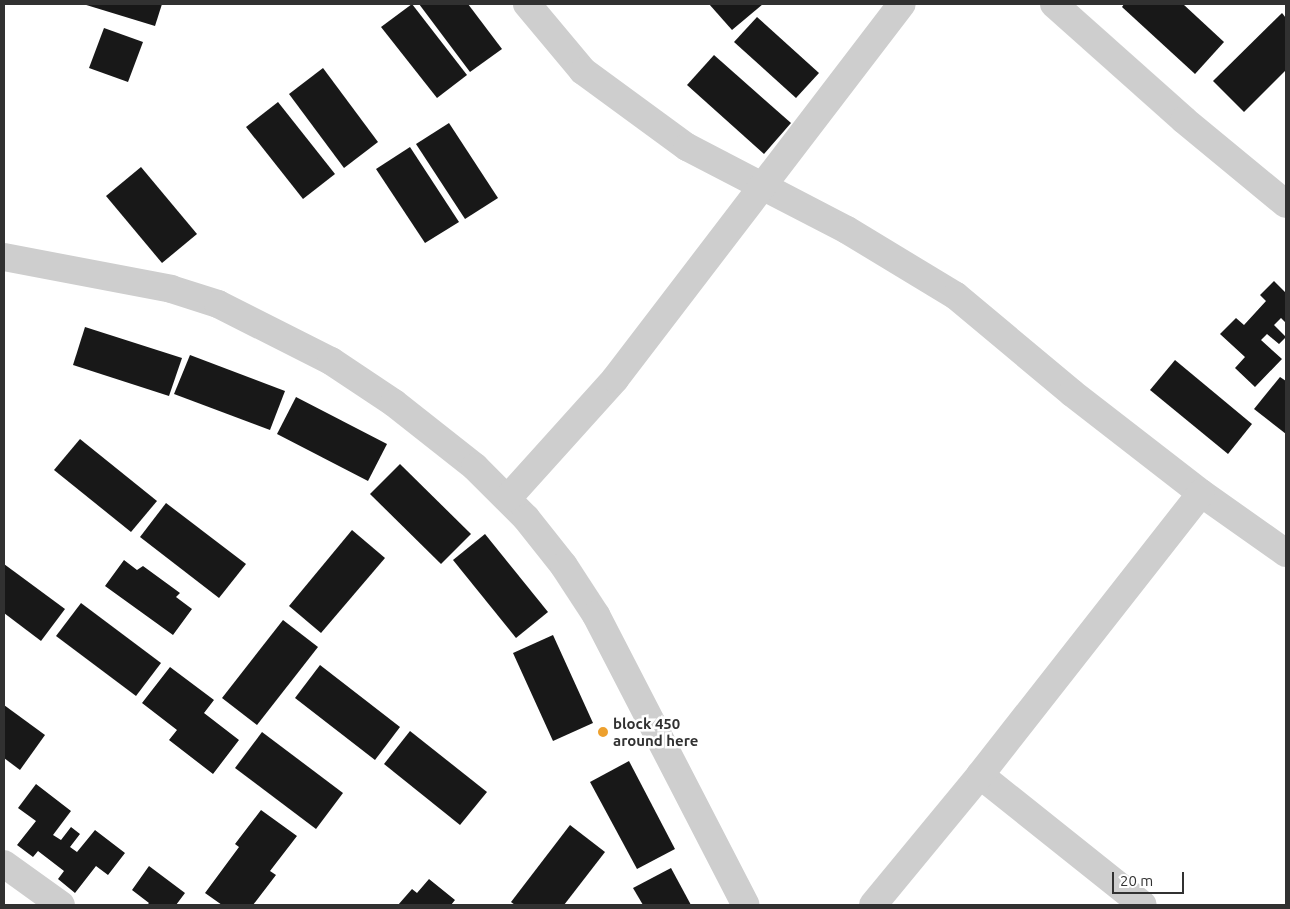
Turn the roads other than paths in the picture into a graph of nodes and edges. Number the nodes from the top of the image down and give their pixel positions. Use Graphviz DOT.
graph roads {
  1 [pos="528,4"];
  2 [pos="902,4"];
  3 [pos="1054,4"];
  4 [pos="763,184"];
  5 [pos="1286,204"];
  6 [pos="4,257"];
  7 [pos="1201,493"];
  8 [pos="508,498"];
  9 [pos="1286,553"];
  10 [pos="980,775"];
  11 [pos="4,864"];
  12 [pos="60,905"];
  13 [pos="746,905"];
  14 [pos="873,905"];
  15 [pos="1143,905"];
  1 -- 4 [label="street"];
  2 -- 4 [label="street"];
  3 -- 5 [label="street"];
  4 -- 7 [label="street"];
  4 -- 8 [label="street"];
  6 -- 8 [label="street"];
  7 -- 9 [label="street"];
  7 -- 10 [label="street"];
  8 -- 13 [label="street"];
  10 -- 14 [label="street"];
  10 -- 15 [label="street"];
  11 -- 12 [label="street"];
}
